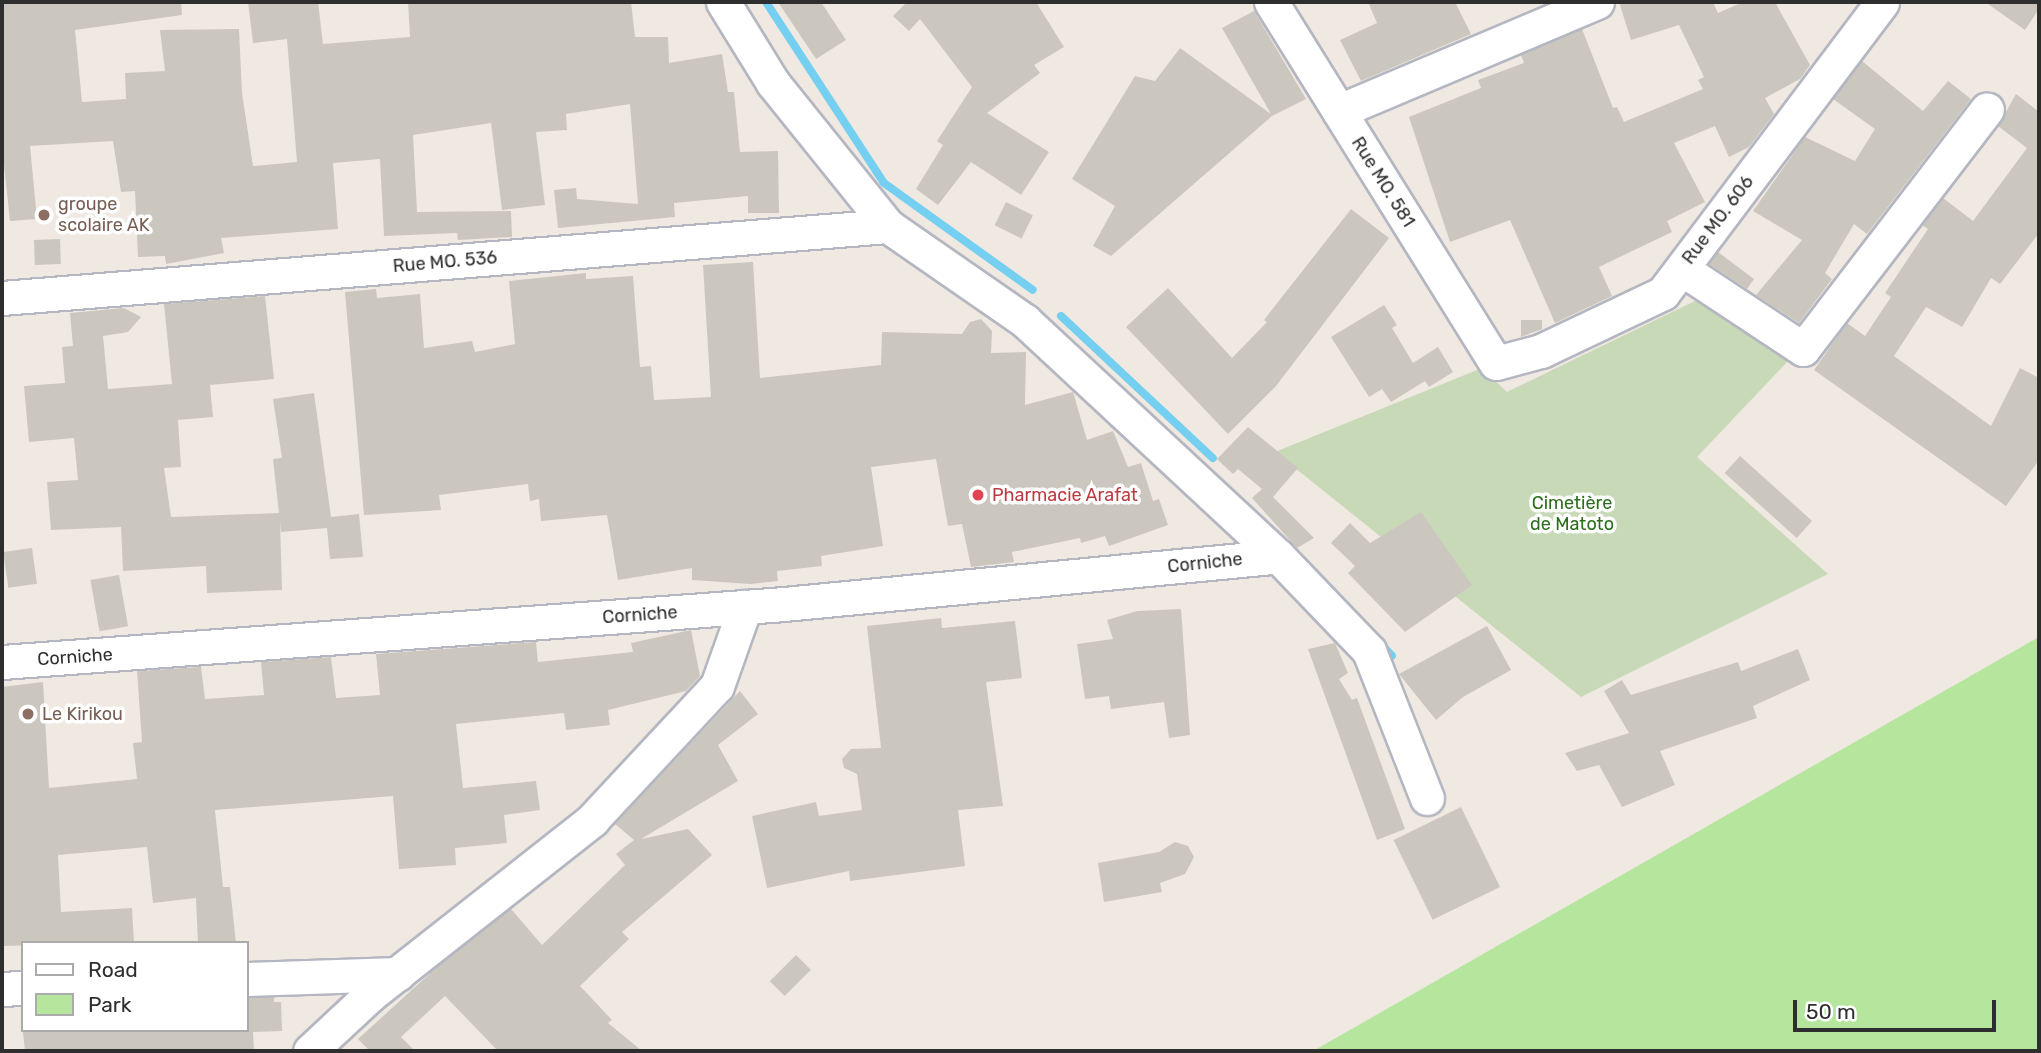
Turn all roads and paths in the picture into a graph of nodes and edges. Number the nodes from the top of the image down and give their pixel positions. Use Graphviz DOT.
graph roads {
  1 [pos="723,2"];
  2 [pos="1271,2"];
  3 [pos="1597,2"];
  4 [pos="1882,2"];
  5 [pos="1987,109"];
  6 [pos="1339,111"];
  7 [pos="888,226"];
  8 [pos="1682,269"];
  9 [pos="2,298"];
  10 [pos="1496,363"];
  11 [pos="1278,556"];
  12 [pos="746,607"];
  13 [pos="2,662"];
  14 [pos="1427,798"];
  15 [pos="398,974"];
  16 [pos="248,979"];
  17 [pos="21,988"];
  18 [pos="2,989"];
  19 [pos="310,1051"];
  1 -- 7 [label="street"];
  2 -- 6 [label="street, Rue MO. 581"];
  3 -- 6 [label="street"];
  4 -- 8 [label="street, Rue MO. 606"];
  5 -- 8 [label="street"];
  6 -- 10 [label="street, Rue MO. 581"];
  7 -- 9 [label="street, Rue MO. 536"];
  7 -- 11 [label="street"];
  8 -- 10 [label="street, Rue MO. 606"];
  11 -- 12 [label="street, Corniche"];
  11 -- 14 [label="street"];
  12 -- 13 [label="street, Corniche"];
  12 -- 15 [label="street"];
  15 -- 16 [label="street"];
  15 -- 19 [label="street"];
  17 -- 18 [label="street"];
}
